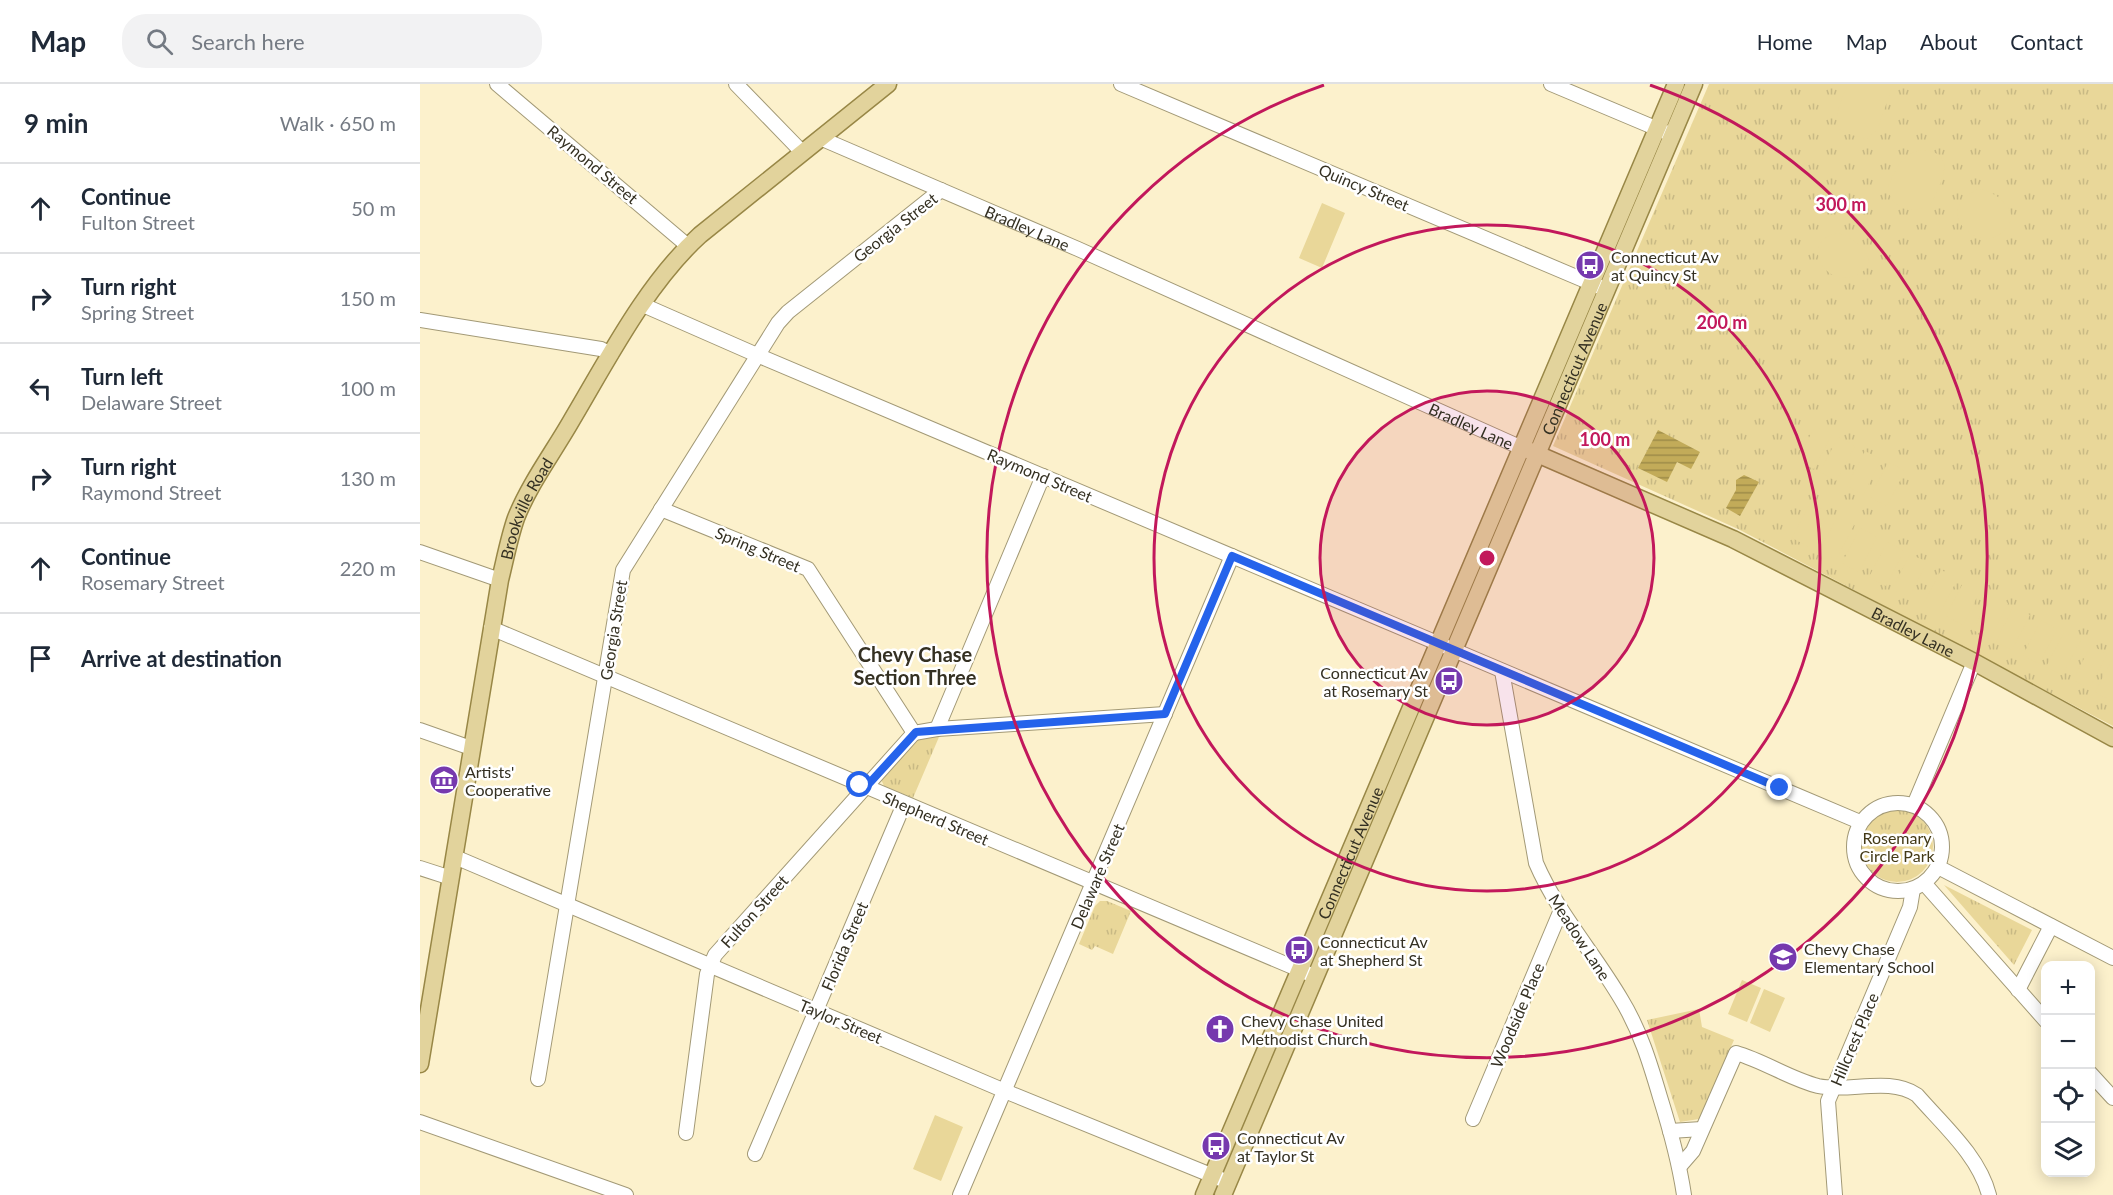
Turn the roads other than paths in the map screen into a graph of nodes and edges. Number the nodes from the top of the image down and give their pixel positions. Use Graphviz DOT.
graph roads {
  1 [pos="497,84"];
  2 [pos="736,84"];
  3 [pos="888,84"];
  4 [pos="1121,84"];
  5 [pos="1551,84"];
  6 [pos="1676,84"];
  7 [pos="1694,84"];
  8 [pos="1665,132"];
  9 [pos="820,138"];
  10 [pos="802,152"];
  11 [pos="941,190"];
  12 [pos="688,246"];
  13 [pos="1599,286"];
  14 [pos="643,305"];
  15 [pos="420,320"];
  16 [pos="612,354"];
  17 [pos="757,355"];
  18 [pos="1522,448"];
  19 [pos="1538,454"];
  20 [pos="1044,476"];
  21 [pos="661,509"];
  22 [pos="420,552"];
  23 [pos="1232,556"];
  24 [pos="500,580"];
  25 [pos="491,628"];
  26 [pos="1446,647"];
  27 [pos="1974,662"];
  28 [pos="1502,671"];
  29 [pos="605,678"];
  30 [pos="1165,714"];
  31 [pos="937,729"];
  32 [pos="420,730"];
  33 [pos="914,733"];
  34 [pos="2113,738"];
  35 [pos="471,748"];
  36 [pos="865,788"];
  37 [pos="904,804"];
  38 [pos="1914,805"];
  39 [pos="1860,822"];
  40 [pos="455,857"];
  41 [pos="1938,867"];
  42 [pos="420,868"];
  43 [pos="451,878"];
  44 [pos="1093,884"];
  45 [pos="1919,886"];
  46 [pos="568,904"];
  47 [pos="1561,910"];
  48 [pos="2051,926"];
  49 [pos="2113,958"];
  50 [pos="710,965"];
  51 [pos="1308,973"];
  52 [pos="2018,990"];
  53 [pos="816,1011"];
  54 [pos="2041,1015"];
  55 [pos="420,1064"];
  56 [pos="2095,1077"];
  57 [pos="538,1079"];
  58 [pos="1833,1088"];
  59 [pos="1006,1091"];
  60 [pos="2113,1098"];
  61 [pos="1473,1119"];
  62 [pos="420,1122"];
  63 [pos="1702,1129"];
  64 [pos="1670,1131"];
  65 [pos="686,1133"];
  66 [pos="754,1154"];
  67 [pos="1680,1166"];
  68 [pos="1221,1184"];
  69 [pos="626,1195"];
  70 [pos="960,1195"];
  71 [pos="1204,1195"];
  72 [pos="1684,1195"];
  73 [pos="1835,1195"];
  74 [pos="1989,1195"];
  1 -- 12 [label="street, Raymond Street"];
  2 -- 10 [label="street"];
  3 -- 9 [label="main road, Brookville Road"];
  4 -- 13 [label="street, Quincy Street"];
  5 -- 8 [label="street"];
  6 -- 8 [label="main road, Connecticut Avenue"];
  7 -- 8 [label="main road, Connecticut Avenue"];
  8 -- 13 [label="main road, Connecticut Avenue"];
  9 -- 10 [label="main road, Brookville Road"];
  9 -- 11 [label="street, Bradley Lane"];
  10 -- 12 [label="main road, Brookville Road"];
  11 -- 17 [label="street, Georgia Street"];
  11 -- 18 [label="street, Bradley Lane"];
  12 -- 14 [label="main road, Brookville Road"];
  13 -- 18 [label="main road, Connecticut Avenue"];
  13 -- 19 [label="main road, Connecticut Avenue"];
  14 -- 16 [label="main road, Brookville Road"];
  14 -- 17 [label="street, Raymond Street"];
  15 -- 16 [label="street"];
  16 -- 24 [label="main road, Brookville Road"];
  17 -- 20 [label="street, Raymond Street"];
  17 -- 21 [label="street, Georgia Street"];
  18 -- 19 [label="main road, Bradley Lane"];
  18 -- 26 [label="main road, Connecticut Avenue"];
  19 -- 26 [label="main road, Connecticut Avenue"];
  19 -- 27 [label="main road, Bradley Lane"];
  20 -- 23 [label="street, Raymond Street"];
  20 -- 31 [label="street"];
  21 -- 29 [label="street, Georgia Street"];
  21 -- 33 [label="street, Spring Street"];
  22 -- 24 [label="street"];
  23 -- 26 [label="street, Raymond Street"];
  23 -- 30 [label="street, Delaware Street"];
  24 -- 25 [label="main road, Brookville Road"];
  25 -- 29 [label="street, Shepherd Street"];
  25 -- 35 [label="main road, Brookville Road"];
  26 -- 28 [label="street, Raymond Street"];
  26 -- 51 [label="main road, Connecticut Avenue"];
  27 -- 34 [label="main road, Bradley Lane"];
  27 -- 38 [label="street"];
  28 -- 39 [label="street, Raymond Street"];
  28 -- 47 [label="street, Meadow Lane"];
  29 -- 36 [label="street, Shepherd Street"];
  29 -- 46 [label="street, Georgia Street"];
  30 -- 31 [label="street"];
  30 -- 44 [label="street, Delaware Street"];
  31 -- 33 [label="street"];
  32 -- 35 [label="street"];
  33 -- 36 [label="street, Fulton Street"];
  35 -- 40 [label="main road, Brookville Road"];
  36 -- 37 [label="street, Shepherd Street"];
  36 -- 50 [label="street, Fulton Street"];
  37 -- 44 [label="street, Shepherd Street"];
  37 -- 53 [label="street, Florida Street"];
  38 -- 39 [label="street"];
  38 -- 41 [label="street"];
  39 -- 45 [label="street"];
  40 -- 43 [label="main road, Brookville Road"];
  40 -- 46 [label="street, Taylor Street"];
  41 -- 45 [label="street"];
  41 -- 48 [label="street"];
  42 -- 43 [label="street"];
  43 -- 55 [label="main road, Brookville Road"];
  44 -- 51 [label="street, Shepherd Street"];
  44 -- 59 [label="street, Delaware Street"];
  45 -- 52 [label="street"];
  45 -- 58 [label="street, Hillcrest Place"];
  46 -- 50 [label="street, Taylor Street"];
  46 -- 57 [label="street, Georgia Street"];
  47 -- 61 [label="street, Woodside Place"];
  47 -- 64 [label="street, Meadow Lane"];
  48 -- 49 [label="street"];
  48 -- 52 [label="street"];
  50 -- 53 [label="street, Taylor Street"];
  50 -- 65 [label="street, Fulton Street"];
  51 -- 68 [label="main road, Connecticut Avenue"];
  52 -- 54 [label="street"];
  53 -- 59 [label="street, Taylor Street"];
  53 -- 66 [label="street, Florida Street"];
  56 -- 60 [label="street"];
  58 -- 63 [label="street"];
  58 -- 73 [label="street, Hillcrest Place"];
  58 -- 74 [label="street"];
  59 -- 68 [label="street, Taylor Street"];
  59 -- 70 [label="street, Delaware Street"];
  62 -- 69 [label="street"];
  63 -- 64 [label="street"];
  63 -- 67 [label="street"];
  64 -- 67 [label="street, Meadow Lane"];
  67 -- 72 [label="street, Meadow Lane"];
  68 -- 71 [label="main road, Connecticut Avenue"];
}
